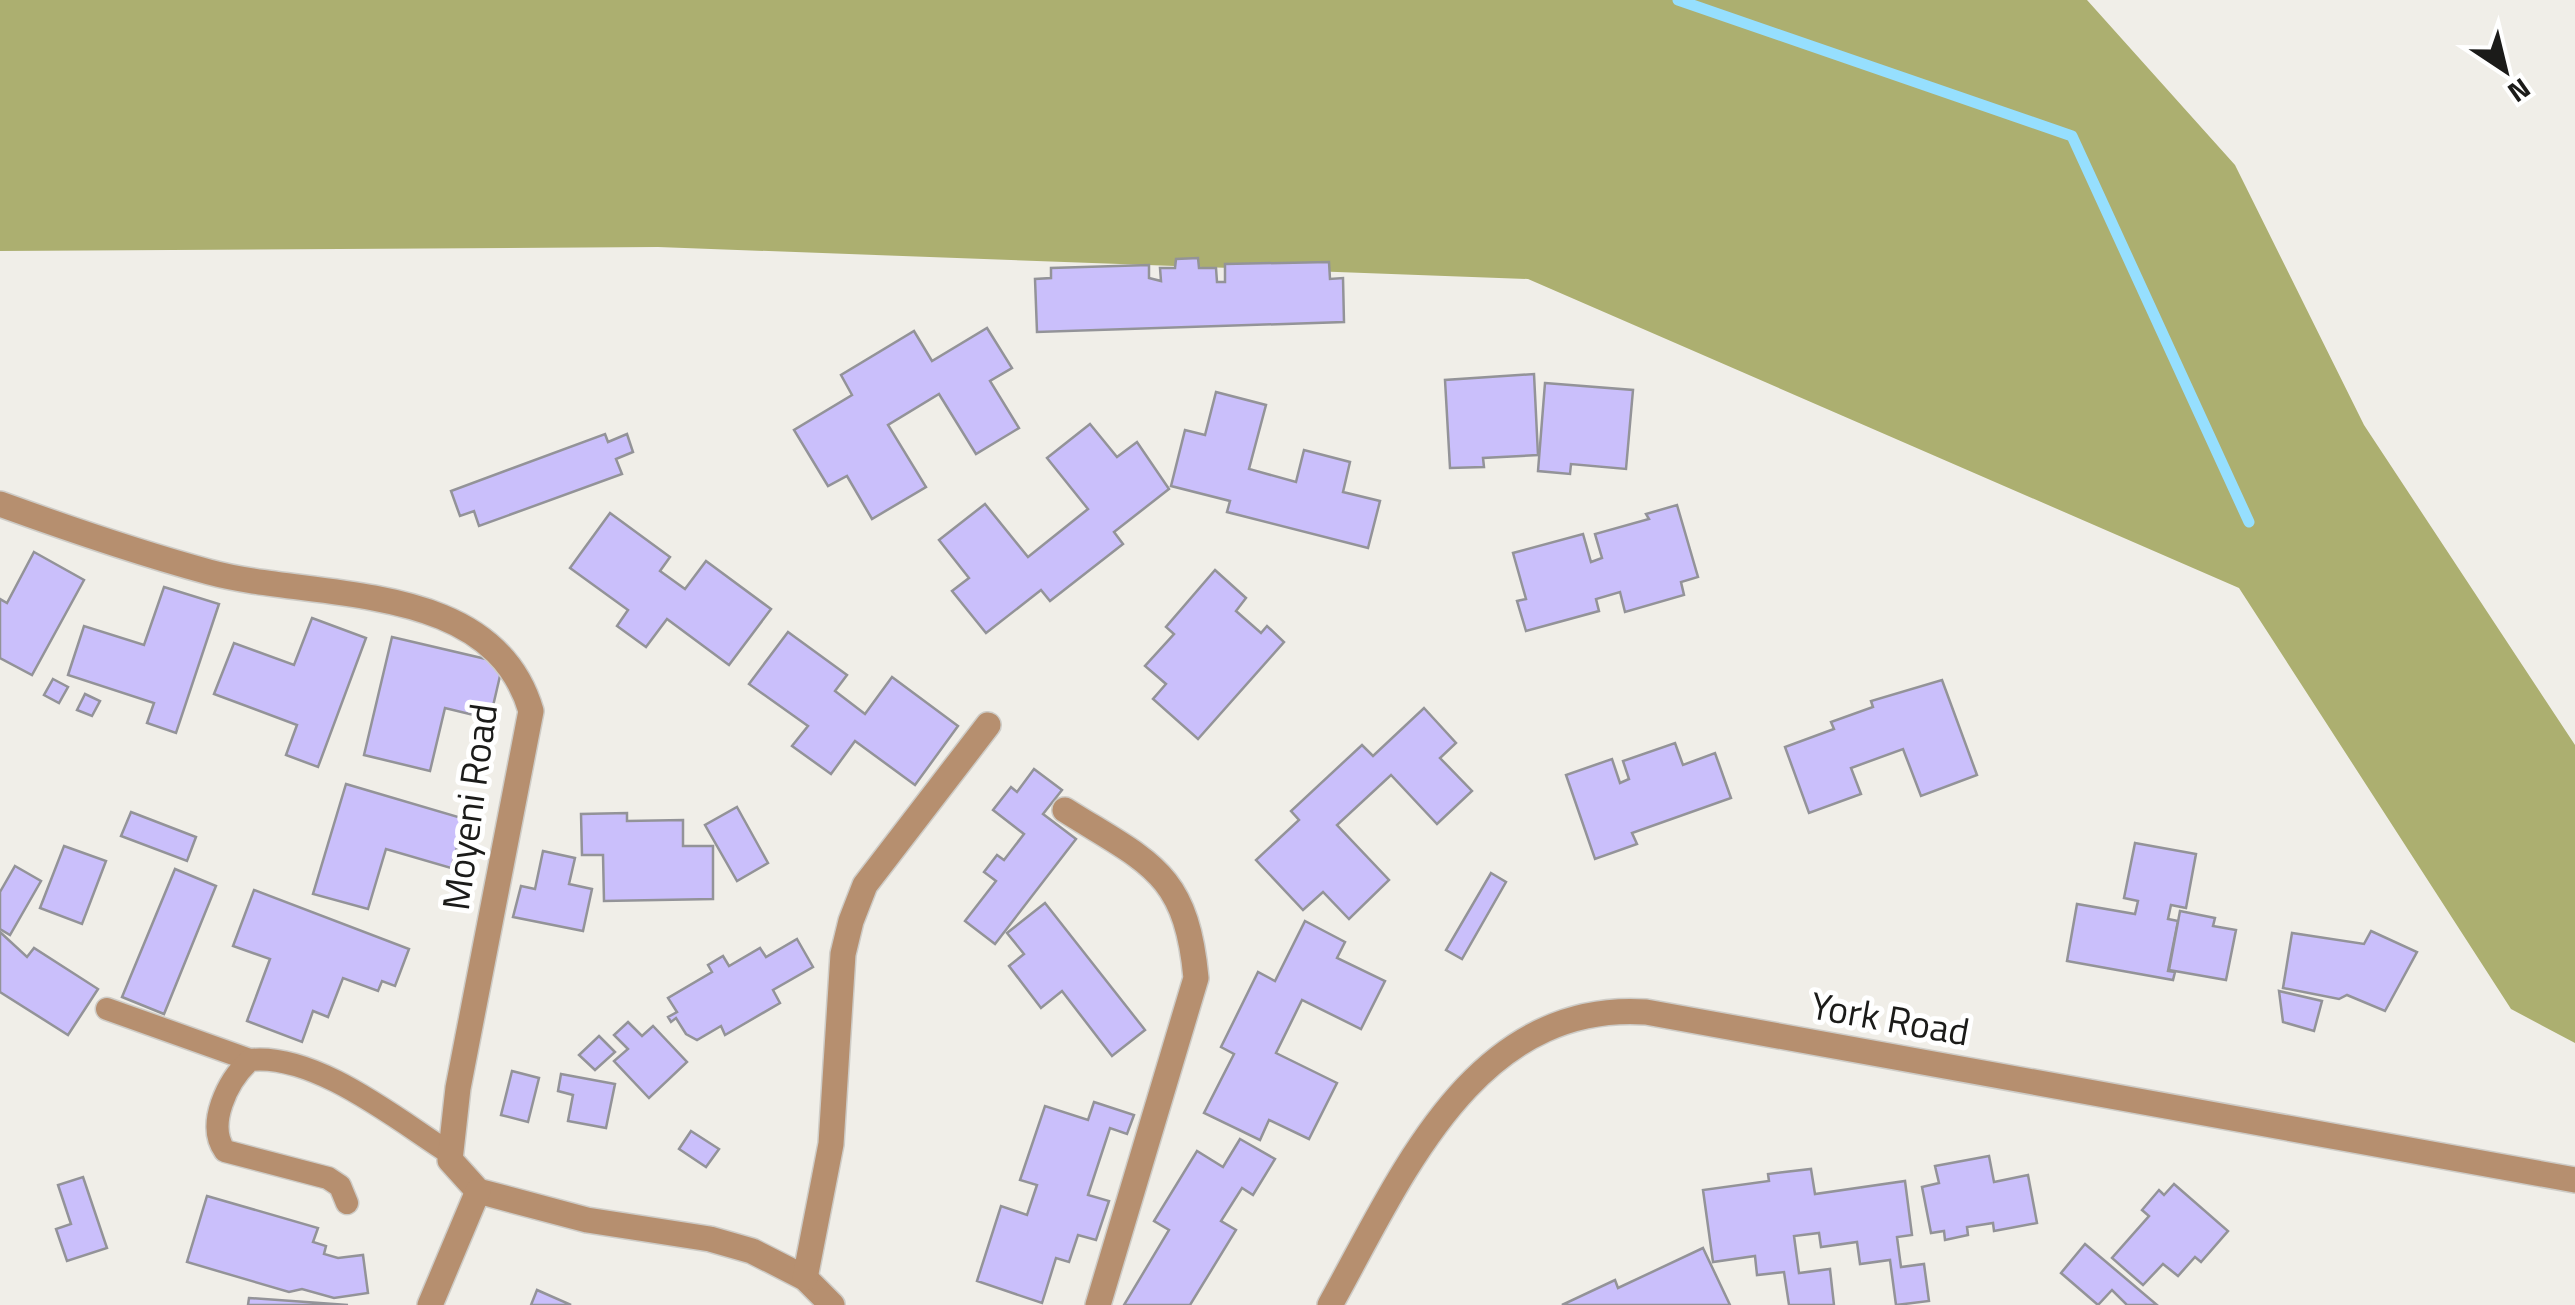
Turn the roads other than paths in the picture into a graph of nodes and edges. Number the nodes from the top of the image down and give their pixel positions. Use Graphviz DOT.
graph roads {
  1 [pos="0,504"];
  2 [pos="988,725"];
  3 [pos="1064,810"];
  4 [pos="107,1009"];
  5 [pos="250,1060"];
  6 [pos="448,1152"];
  7 [pos="2575,1180"];
  8 [pos="478,1191"];
  9 [pos="347,1203"];
  10 [pos="805,1278"];
  11 [pos="430,1305"];
  12 [pos="832,1305"];
  13 [pos="1098,1305"];
  14 [pos="1330,1305"];
  1 -- 6 [label="street, Moyeni Road"];
  2 -- 10 [label="street"];
  3 -- 13 [label="street"];
  4 -- 5 [label="lane"];
  5 -- 6 [label="lane"];
  5 -- 9 [label="lane"];
  6 -- 8 [label="street"];
  7 -- 14 [label="street, York Road"];
  8 -- 10 [label="street"];
  8 -- 11 [label="street"];
  10 -- 12 [label="street"];
}
